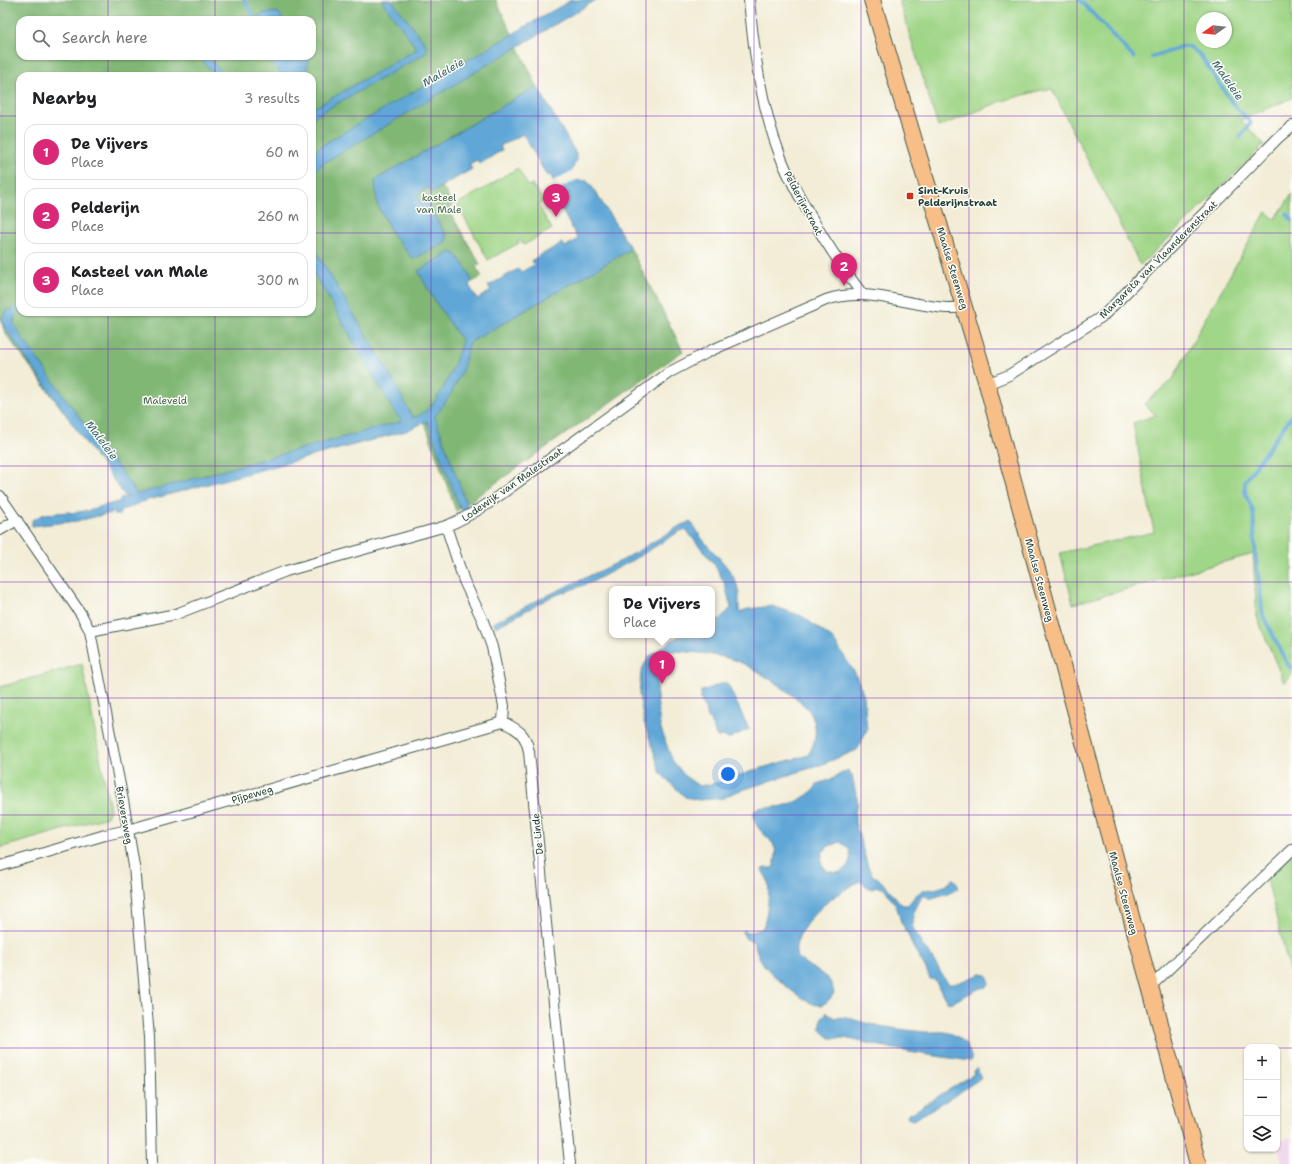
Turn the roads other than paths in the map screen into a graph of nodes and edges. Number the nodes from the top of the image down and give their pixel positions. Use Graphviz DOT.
graph roads {
  1 [pos="749,0"];
  2 [pos="872,0"];
  3 [pos="1292,126"];
  4 [pos="862,294"];
  5 [pos="965,307"];
  6 [pos="987,384"];
  7 [pos="0,496"];
  8 [pos="17,520"];
  9 [pos="446,526"];
  10 [pos="0,530"];
  11 [pos="90,631"];
  12 [pos="503,722"];
  13 [pos="128,830"];
  14 [pos="1292,850"];
  15 [pos="0,866"];
  16 [pos="1150,987"];
  17 [pos="152,1164"];
  18 [pos="570,1164"];
  19 [pos="1198,1164"];
  1 -- 4 [label="street, Pelderijnstraat"];
  2 -- 5 [label="main road, Maalse Steenweg"];
  3 -- 6 [label="street, Margareta van Vlaanderenstraat"];
  4 -- 5 [label="street"];
  4 -- 9 [label="street, Lodewijk van Malestraat"];
  5 -- 6 [label="main road, Maalse Steenweg"];
  6 -- 16 [label="main road, Maalse Steenweg"];
  7 -- 8 [label="street, Brieversweg"];
  8 -- 10 [label="street"];
  8 -- 11 [label="street, Brieversweg"];
  9 -- 11 [label="street, Lodewijk van Malestraat"];
  9 -- 12 [label="street"];
  11 -- 13 [label="street, Brieversweg"];
  12 -- 13 [label="street, Pijpeweg"];
  12 -- 18 [label="street, De Linde"];
  13 -- 15 [label="street, Pijpeweg"];
  13 -- 17 [label="street, Brieversweg"];
  14 -- 16 [label="street"];
  16 -- 19 [label="main road, Maalse Steenweg"];
}
